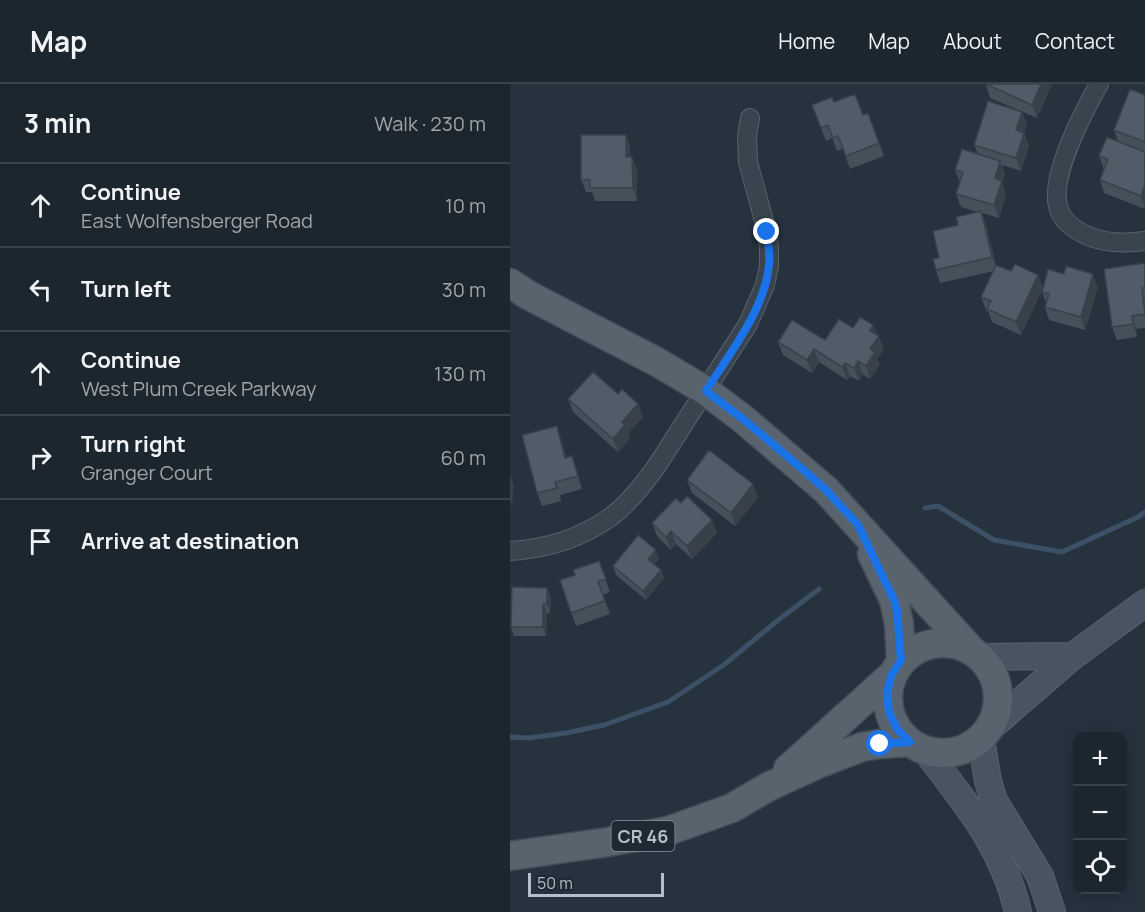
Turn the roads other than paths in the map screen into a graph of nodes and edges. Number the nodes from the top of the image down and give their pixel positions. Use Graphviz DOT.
graph roads {
  1 [pos="1099,84"];
  2 [pos="750,118"];
  3 [pos="1145,241"];
  4 [pos="510,283"];
  5 [pos="706,391"];
  6 [pos="858,525"];
  7 [pos="510,551"];
  8 [pos="1145,603"];
  9 [pos="976,653"];
  10 [pos="1073,656"];
  11 [pos="896,668"];
  12 [pos="986,733"];
  13 [pos="918,747"];
  14 [pos="768,787"];
  15 [pos="510,856"];
  16 [pos="1018,912"];
  17 [pos="1052,912"];
  1 -- 3 [label="street"];
  2 -- 5 [label="street"];
  4 -- 5 [label="main road"];
  5 -- 6 [label="main road"];
  5 -- 7 [label="street"];
  6 -- 9 [label="main road"];
  6 -- 11 [label="main road"];
  8 -- 10 [label="main road"];
  9 -- 10 [label="main road"];
  9 -- 11 [label="main road"];
  9 -- 12 [label="main road"];
  10 -- 12 [label="main road"];
  11 -- 13 [label="main road"];
  11 -- 14 [label="main road"];
  12 -- 13 [label="main road"];
  12 -- 17 [label="main road"];
  13 -- 14 [label="main road"];
  13 -- 16 [label="main road"];
  14 -- 15 [label="main road, CR 46"];
}
